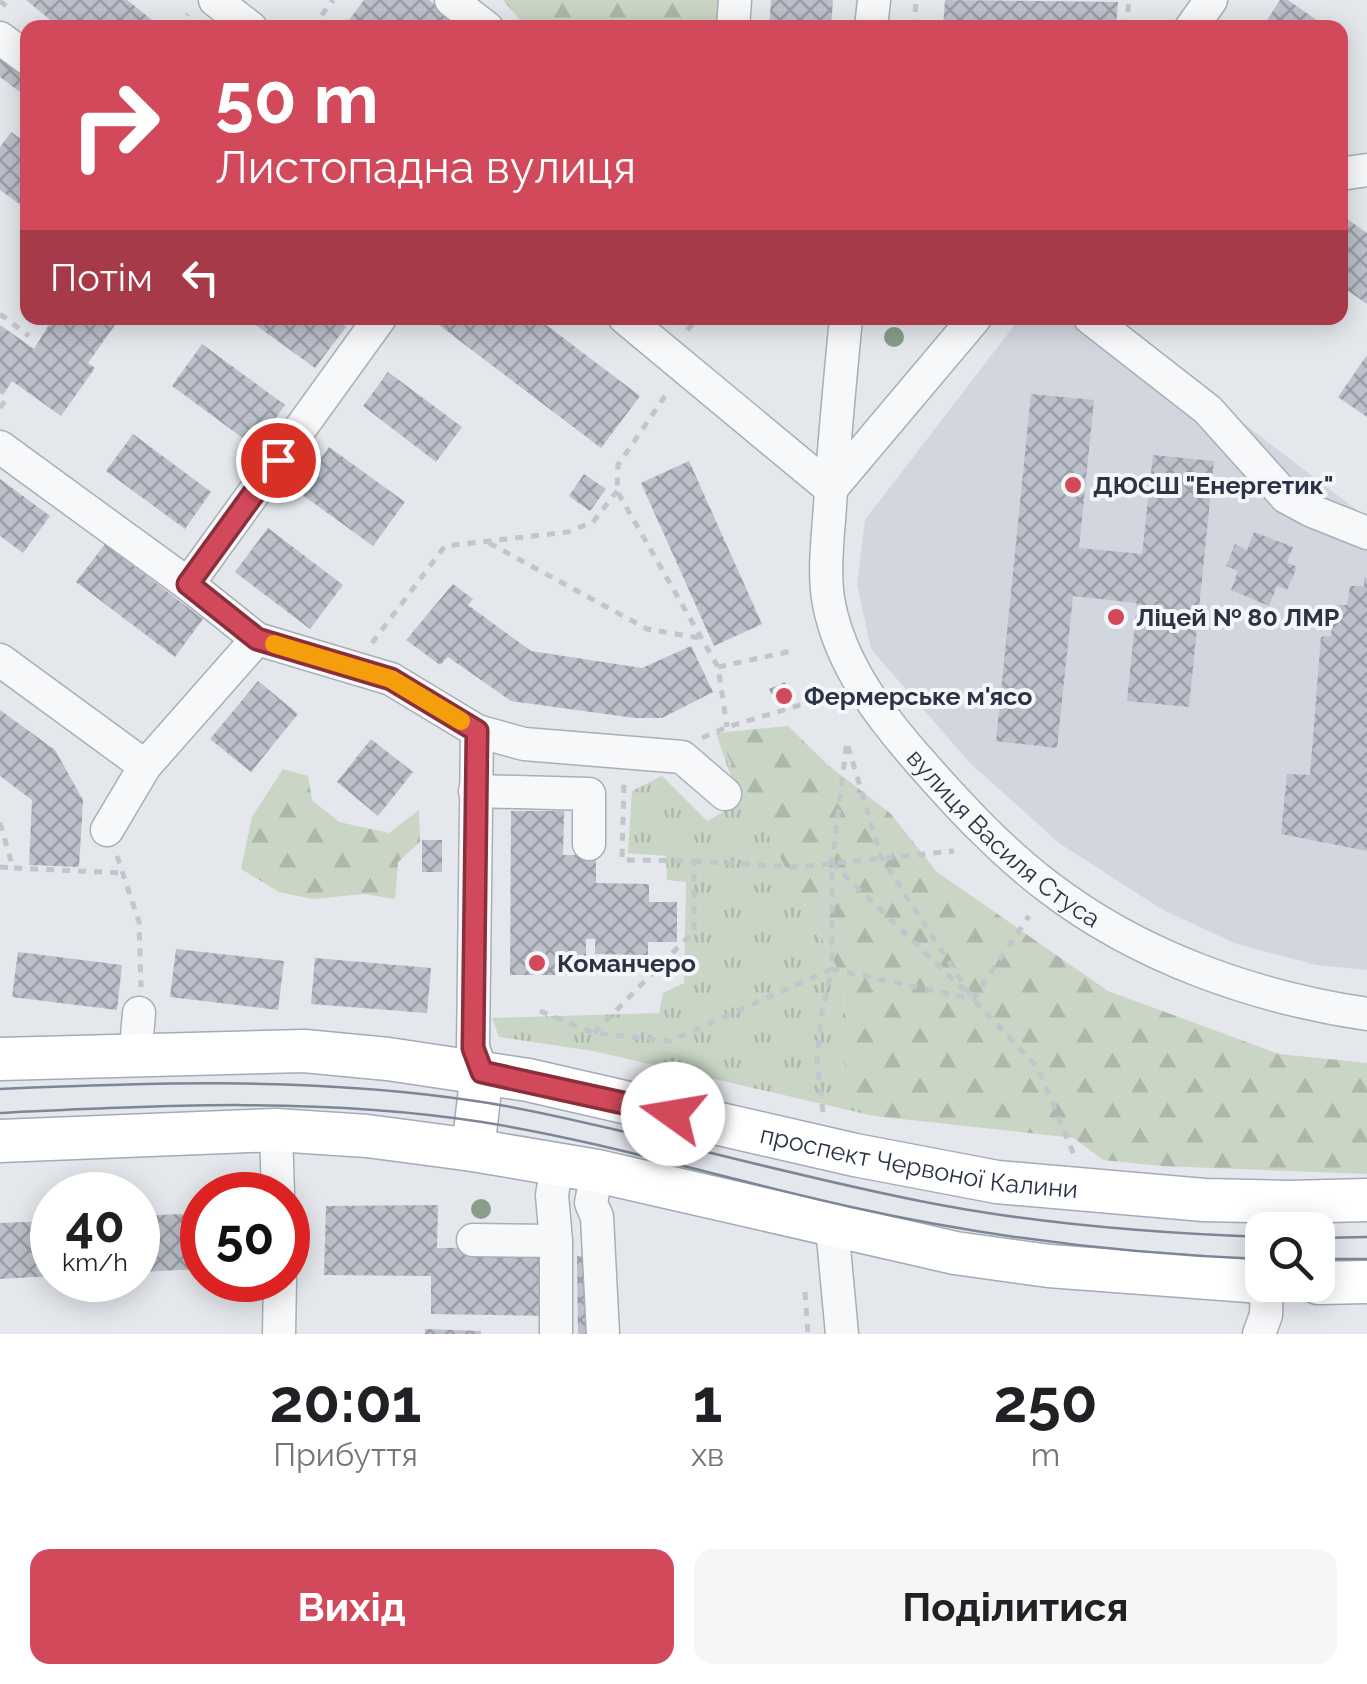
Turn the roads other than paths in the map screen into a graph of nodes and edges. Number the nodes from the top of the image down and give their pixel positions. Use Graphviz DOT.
graph roads {
  1 [pos="451,0"];
  2 [pos="204,4"];
  3 [pos="235,20"];
  4 [pos="477,20"];
  5 [pos="375,325"];
  6 [pos="634,325"];
  7 [pos="845,325"];
  8 [pos="969,325"];
  9 [pos="1099,325"];
  10 [pos="0,447"];
  11 [pos="831,488"];
  12 [pos="1367,533"];
  13 [pos="188,584"];
  14 [pos="257,639"];
  15 [pos="0,660"];
  16 [pos="477,731"];
  17 [pos="145,766"];
  18 [pos="475,791"];
  19 [pos="724,794"];
  20 [pos="108,830"];
  21 [pos="589,844"];
  22 [pos="1367,1014"];
  23 [pos="0,1059"];
  24 [pos="482,1072"];
  25 [pos="276,1130"];
  26 [pos="0,1141"];
  27 [pos="473,1150"];
  28 [pos="577,1168"];
  29 [pos="277,1172"];
  30 [pos="1367,1200"];
  31 [pos="832,1226"];
  32 [pos="474,1240"];
  33 [pos="556,1241"];
  34 [pos="1245,1282"];
  35 [pos="1367,1282"];
  36 [pos="1335,1283"];
  37 [pos="280,1302"];
  38 [pos="1266,1302"];
  39 [pos="556,1331"];
  40 [pos="279,1334"];
  41 [pos="603,1334"];
  42 [pos="842,1334"];
  43 [pos="1258,1334"];
  1 -- 4 [label="street"];
  2 -- 3 [label="street"];
  5 -- 13 [label="street"];
  6 -- 11 [label="street"];
  7 -- 11 [label="street, вулиця Василя Стуса"];
  8 -- 11 [label="street"];
  9 -- 12 [label="street"];
  10 -- 13 [label="street"];
  11 -- 22 [label="street, вулиця Василя Стуса"];
  13 -- 14 [label="street"];
  14 -- 16 [label="street"];
  14 -- 17 [label="street"];
  15 -- 17 [label="street"];
  16 -- 18 [label="street"];
  16 -- 19 [label="street"];
  17 -- 20 [label="street"];
  18 -- 21 [label="street"];
  18 -- 24 [label="street"];
  23 -- 24 [label="main road, проспект Червоної Калини"];
  24 -- 27 [label="main road"];
  24 -- 30 [label="main road, проспект Червоної Калини"];
  25 -- 26 [label="main road"];
  25 -- 27 [label="main road"];
  25 -- 29 [label="street"];
  27 -- 28 [label="main road"];
  28 -- 31 [label="main road"];
  28 -- 33 [label="street"];
  28 -- 41 [label="street"];
  31 -- 34 [label="main road"];
  31 -- 42 [label="street"];
  32 -- 33 [label="street"];
  33 -- 39 [label="street"];
  35 -- 36 [label="main road"];
  37 -- 40 [label="street"];
  38 -- 43 [label="street"];
}
